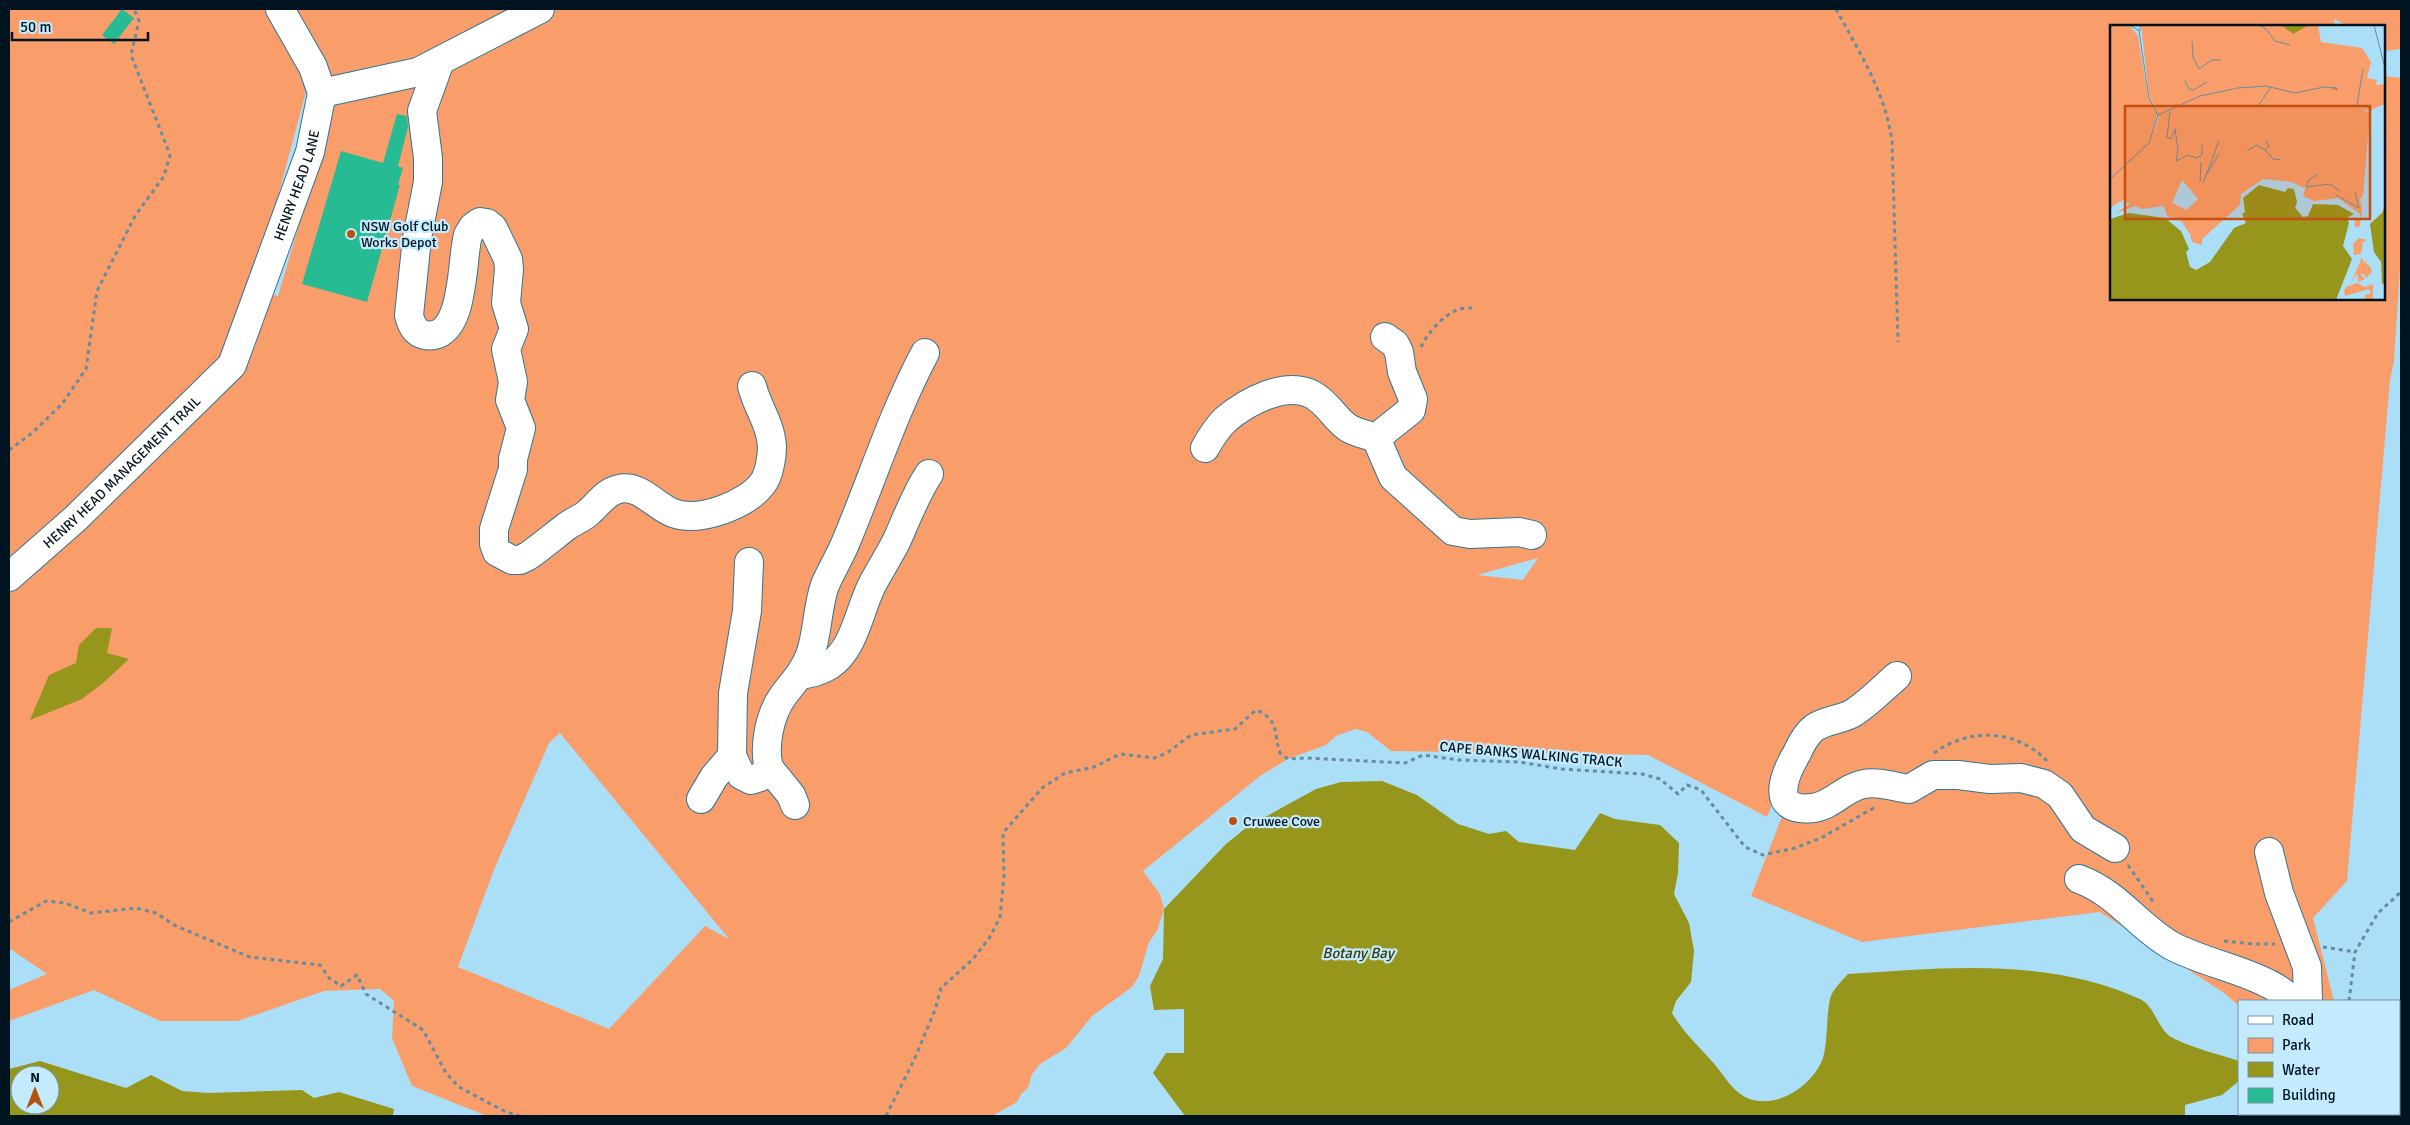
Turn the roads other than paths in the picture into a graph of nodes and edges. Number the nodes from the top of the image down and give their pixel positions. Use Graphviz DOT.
graph roads {
  1 [pos="280,9"];
  2 [pos="540,9"];
  3 [pos="440,60"];
  4 [pos="322,93"];
  5 [pos="1385,337"];
  6 [pos="926,352"];
  7 [pos="232,365"];
  8 [pos="752,386"];
  9 [pos="1376,438"];
  10 [pos="1205,448"];
  11 [pos="928,474"];
  12 [pos="1532,535"];
  13 [pos="749,562"];
  14 [pos="9,577"];
  15 [pos="801,675"];
  16 [pos="1897,676"];
  17 [pos="732,756"];
  18 [pos="769,768"];
  19 [pos="701,799"];
  20 [pos="795,805"];
  21 [pos="2116,848"];
  22 [pos="2269,852"];
  23 [pos="2079,879"];
  24 [pos="2293,1000"];
  25 [pos="2308,1000"];
  1 -- 4 [label="lane, HENRY HEAD LANE"];
  2 -- 3 [label="lane"];
  3 -- 4 [label="lane"];
  3 -- 8 [label="lane"];
  4 -- 7 [label="lane, HENRY HEAD LANE"];
  5 -- 9 [label="lane"];
  6 -- 15 [label="lane"];
  7 -- 14 [label="lane, HENRY HEAD MANAGEMENT TRAIL"];
  9 -- 10 [label="lane"];
  9 -- 12 [label="lane"];
  11 -- 15 [label="lane"];
  13 -- 17 [label="lane"];
  15 -- 18 [label="lane"];
  16 -- 21 [label="lane"];
  17 -- 18 [label="lane"];
  17 -- 19 [label="lane"];
  18 -- 20 [label="lane"];
  22 -- 25 [label="lane"];
  23 -- 24 [label="lane"];
}
